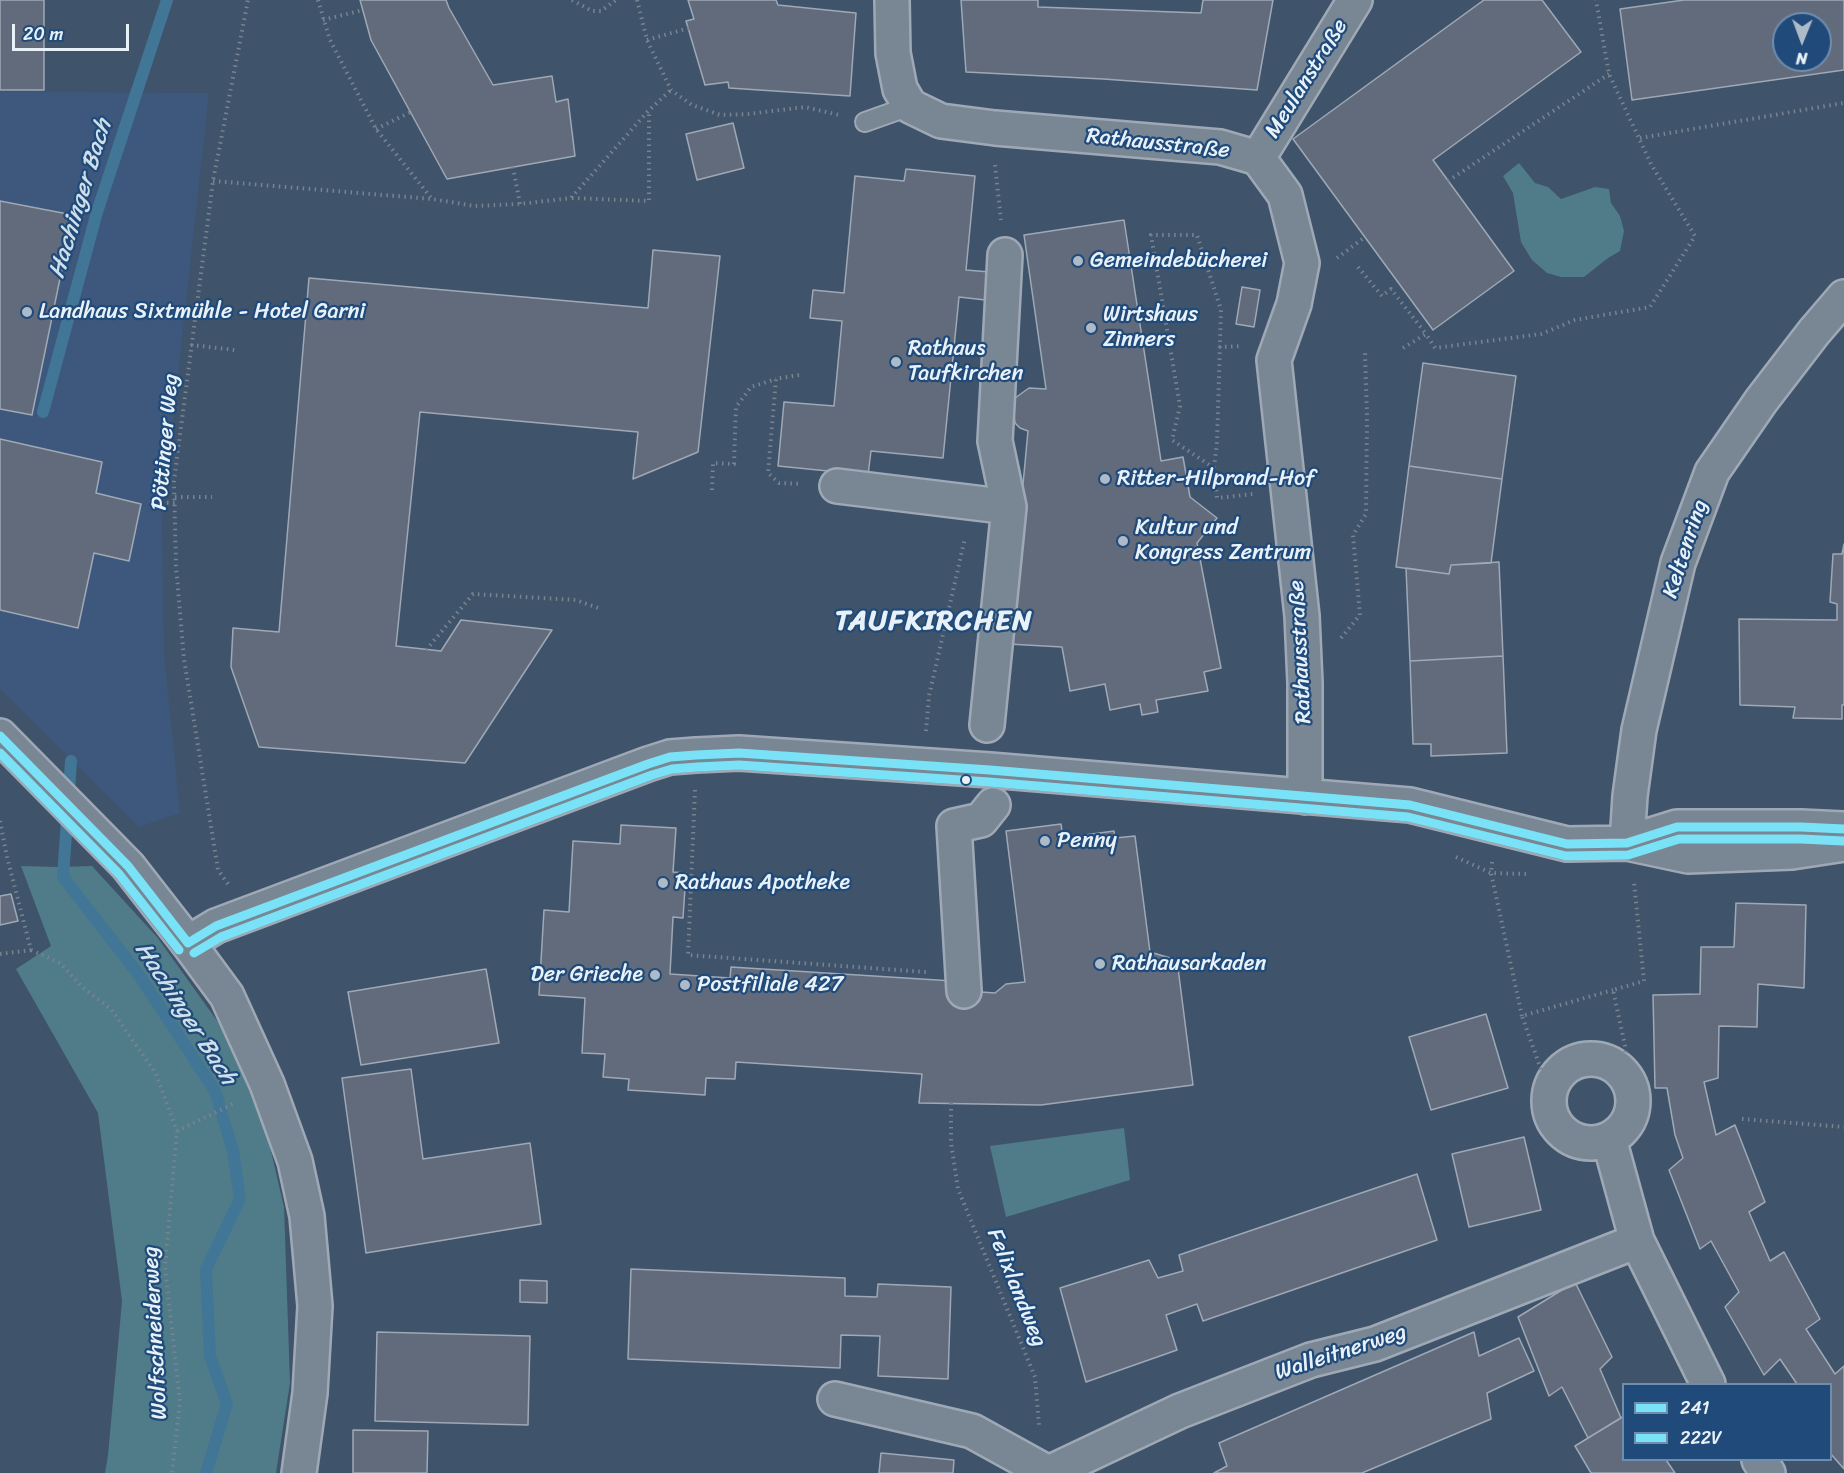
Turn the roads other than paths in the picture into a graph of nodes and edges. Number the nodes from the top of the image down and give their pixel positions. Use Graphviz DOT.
graph roads {
  1 [pos="892,0"];
  2 [pos="1355,0"];
  3 [pos="910,106"];
  4 [pos="865,122"];
  5 [pos="1258,158"];
  6 [pos="1005,255"];
  7 [pos="1844,297"];
  8 [pos="995,441"];
  9 [pos="822,485"];
  10 [pos="1009,507"];
  11 [pos="971,514"];
  12 [pos="987,725"];
  13 [pos="9,746"];
  14 [pos="1305,797"];
  15 [pos="993,805"];
  16 [pos="1844,829"];
  17 [pos="1627,843"];
  18 [pos="1844,844"];
  19 [pos="188,943"];
  20 [pos="964,983"];
  21 [pos="1609,1139"];
  22 [pos="1637,1241"];
  23 [pos="1708,1383"];
  24 [pos="835,1399"];
  25 [pos="299,1473"];
  26 [pos="1048,1473"];
  1 -- 3 [label="street"];
  2 -- 5 [label="street, Meulanstraße"];
  3 -- 4 [label="lane"];
  3 -- 5 [label="street, Rathausstraße"];
  5 -- 14 [label="street, Rathausstraße"];
  6 -- 8 [label="street"];
  7 -- 17 [label="street, Keltenring"];
  8 -- 10 [label="street"];
  8 -- 11 [label="street"];
  9 -- 11 [label="street"];
  10 -- 11 [label="street"];
  10 -- 12 [label="street"];
  13 -- 19 [label="street"];
  14 -- 17 [label="street"];
  14 -- 19 [label="street"];
  15 -- 20 [label="street"];
  16 -- 17 [label="street"];
  17 -- 18 [label="street"];
  19 -- 25 [label="street"];
  21 -- 21 [label="street"];
  21 -- 22 [label="street"];
  22 -- 23 [label="street"];
  22 -- 26 [label="street, Walleitnerweg"];
  24 -- 26 [label="street, Walleitnerweg"];
}
